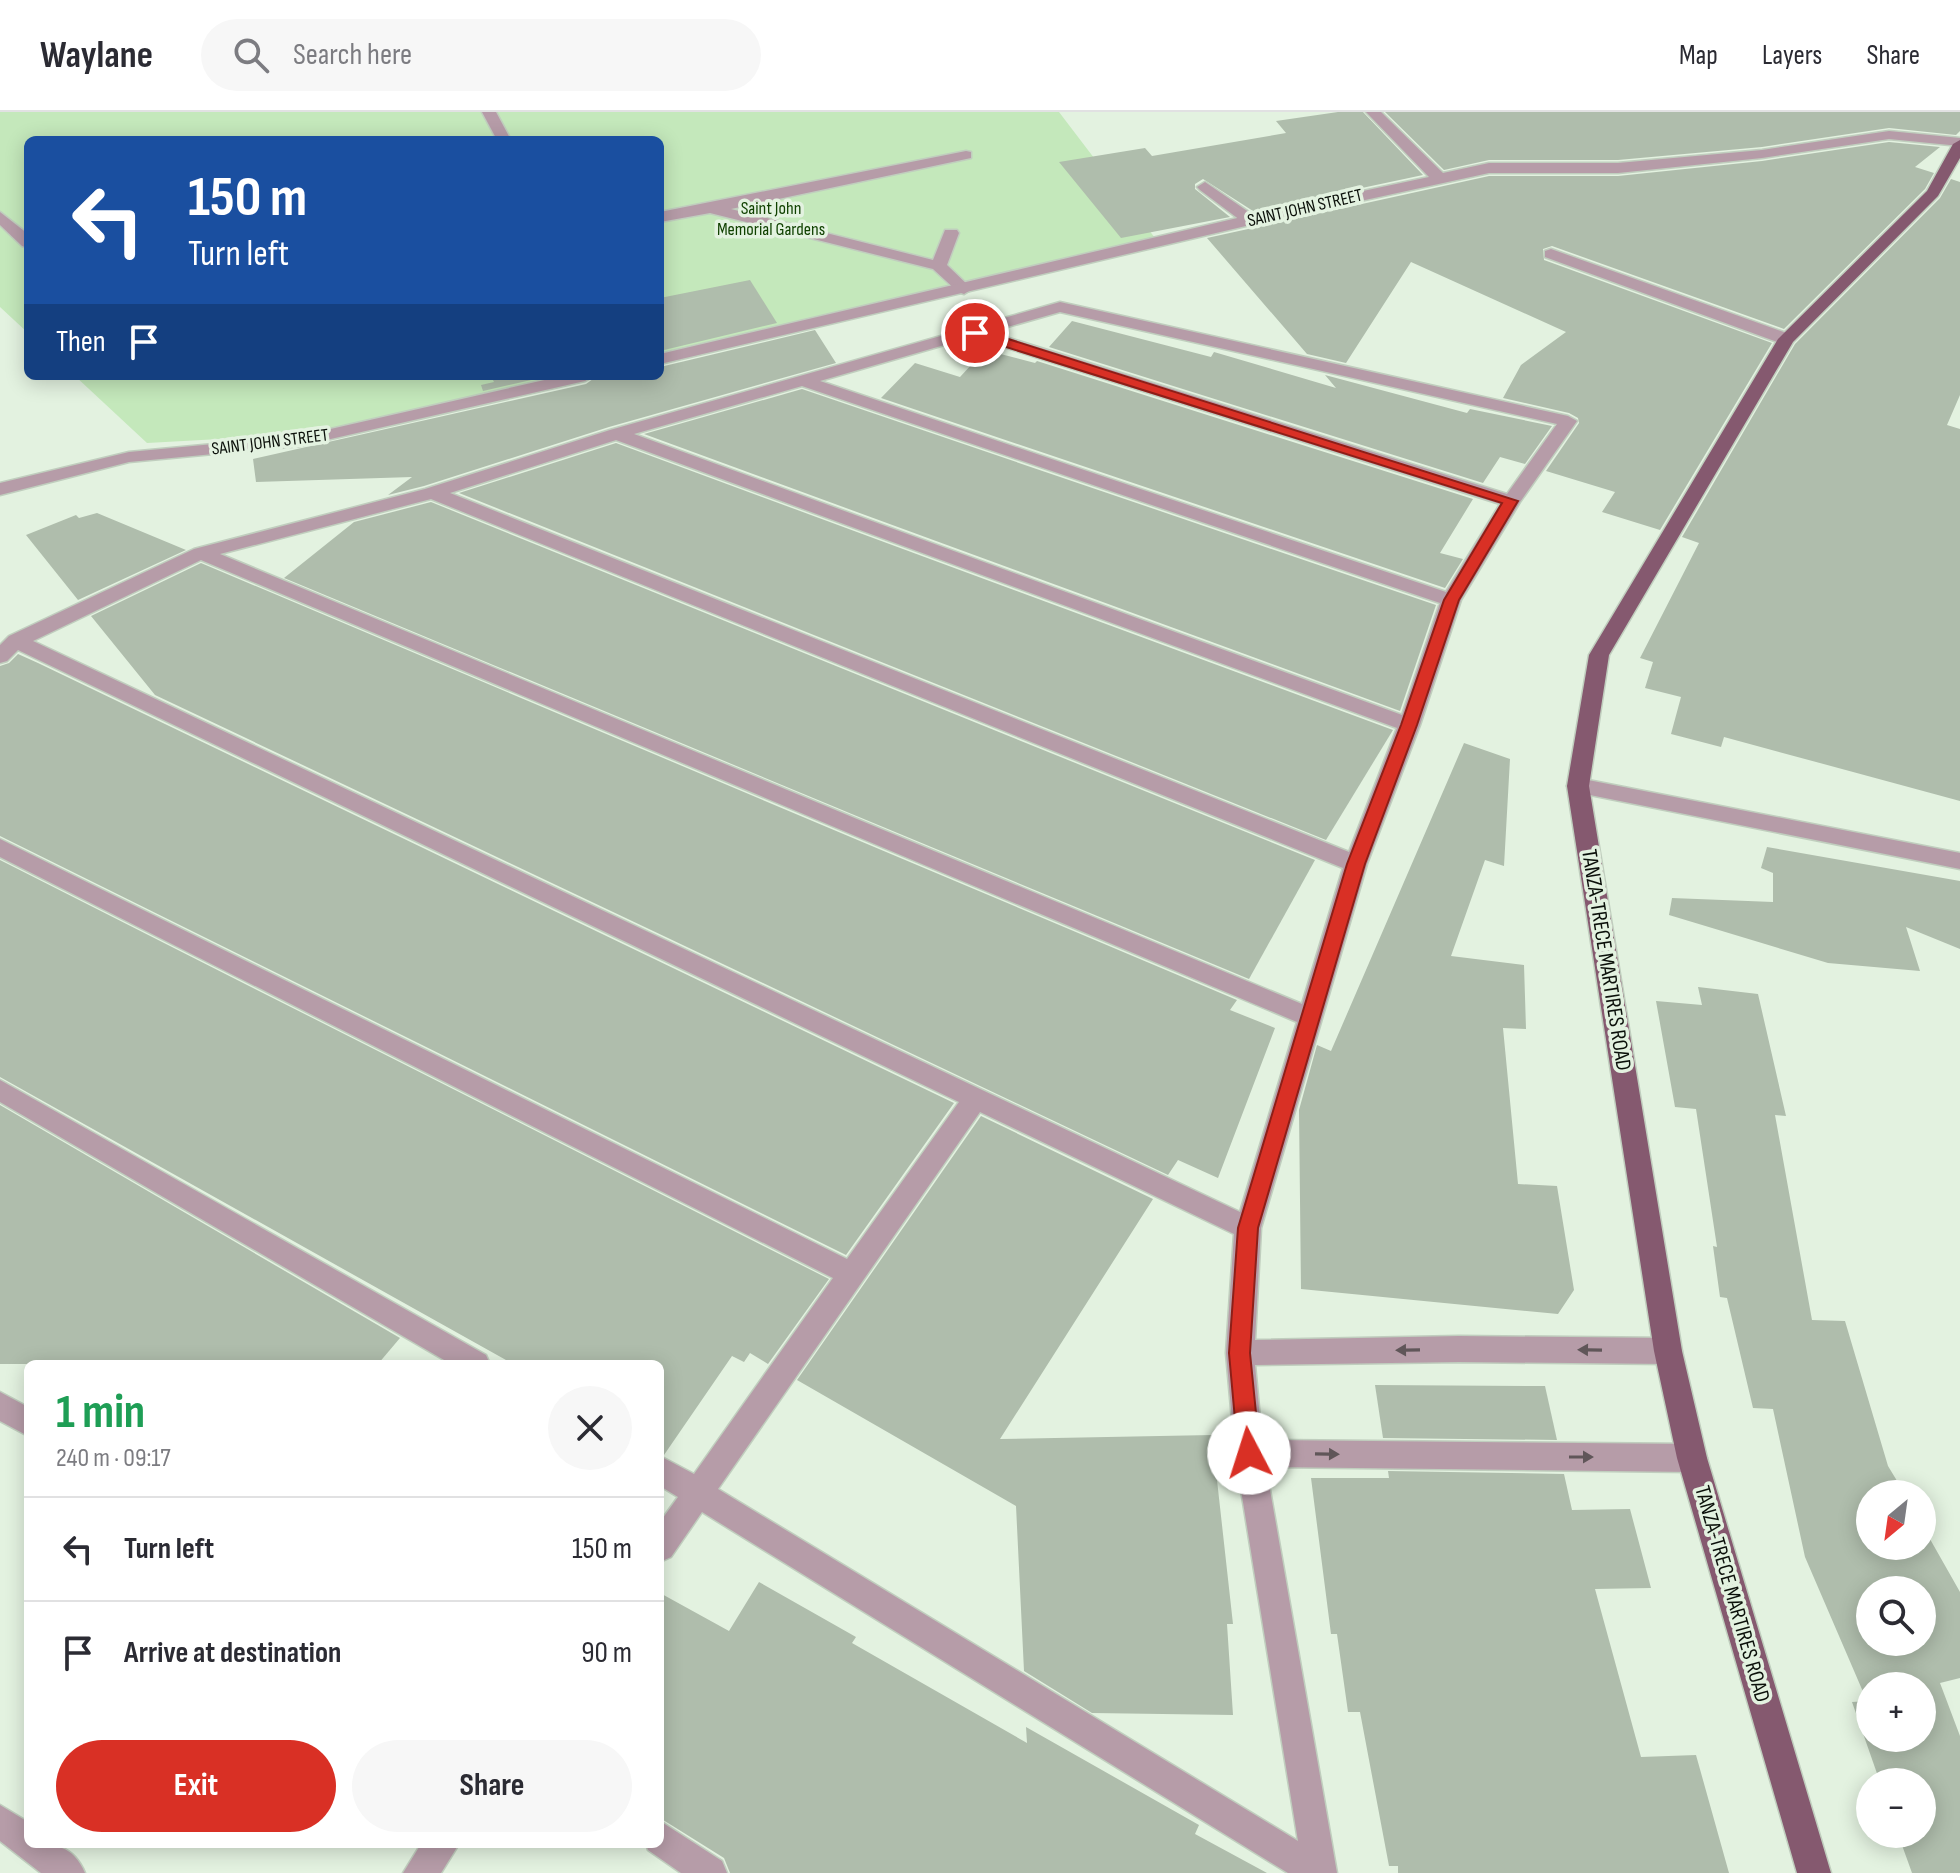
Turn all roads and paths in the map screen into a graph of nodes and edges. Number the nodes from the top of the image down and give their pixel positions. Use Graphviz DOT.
graph roads {
  1 [pos="489,112"];
  2 [pos="1373,112"];
  3 [pos="502,136"];
  4 [pos="1960,143"];
  5 [pos="966,155"];
  6 [pos="1439,178"];
  7 [pos="1205,187"];
  8 [pos="710,208"];
  9 [pos="664,216"];
  10 [pos="0,217"];
  11 [pos="1250,220"];
  12 [pos="951,233"];
  13 [pos="24,235"];
  14 [pos="1551,254"];
  15 [pos="939,266"];
  16 [pos="964,289"];
  17 [pos="975,333"];
  18 [pos="1786,339"];
  19 [pos="664,358"];
  20 [pos="567,380"];
  21 [pos="806,382"];
  22 [pos="616,434"];
  23 [pos="0,489"];
  24 [pos="432,493"];
  25 [pos="1511,501"];
  26 [pos="201,553"];
  27 [pos="1451,600"];
  28 [pos="8,648"];
  29 [pos="1409,725"];
  30 [pos="1578,786"];
  31 [pos="0,847"];
  32 [pos="1960,861"];
  33 [pos="1356,864"];
  34 [pos="1312,1018"];
  35 [pos="0,1090"];
  36 [pos="974,1100"];
  37 [pos="1248,1228"];
  38 [pos="851,1274"];
  39 [pos="1668,1351"];
  40 [pos="1240,1353"];
  41 [pos="469,1360"];
  42 [pos="0,1405"];
  43 [pos="24,1420"];
  44 [pos="1249,1453"];
  45 [pos="1692,1458"];
  46 [pos="664,1472"];
  47 [pos="699,1493"];
  48 [pos="664,1541"];
  49 [pos="0,1821"];
  50 [pos="24,1839"];
  51 [pos="664,1841"];
  52 [pos="36,1848"];
  53 [pos="439,1848"];
  54 [pos="68,1873"];
  55 [pos="420,1873"];
  56 [pos="710,1873"];
  57 [pos="1319,1873"];
  58 [pos="1814,1873"];
  1 -- 3 [label="street"];
  2 -- 6 [label="street"];
  4 -- 6 [label="street, SAINT JOHN STREET"];
  4 -- 18 [label="main road, TANZA-TRECE MARTIRES ROAD"];
  5 -- 8 [label="street"];
  6 -- 11 [label="street, SAINT JOHN STREET"];
  7 -- 11 [label="street"];
  8 -- 9 [label="street"];
  8 -- 15 [label="street"];
  10 -- 13 [label="street"];
  11 -- 16 [label="street, SAINT JOHN STREET"];
  12 -- 15 [label="street"];
  14 -- 18 [label="street"];
  15 -- 16 [label="street"];
  16 -- 19 [label="street, SAINT JOHN STREET"];
  17 -- 21 [label="street"];
  17 -- 25 [label="street"];
  17 -- 25 [label="street"];
  18 -- 30 [label="main road, TANZA-TRECE MARTIRES ROAD"];
  20 -- 23 [label="street, SAINT JOHN STREET"];
  21 -- 22 [label="street"];
  21 -- 27 [label="street"];
  22 -- 24 [label="street"];
  22 -- 29 [label="street"];
  24 -- 26 [label="street"];
  24 -- 33 [label="street"];
  25 -- 27 [label="street"];
  26 -- 28 [label="street"];
  26 -- 34 [label="street"];
  27 -- 29 [label="street"];
  28 -- 36 [label="street"];
  29 -- 33 [label="street"];
  30 -- 32 [label="street"];
  30 -- 39 [label="main road, TANZA-TRECE MARTIRES ROAD"];
  31 -- 38 [label="street"];
  33 -- 34 [label="street"];
  34 -- 37 [label="street"];
  35 -- 41 [label="street"];
  36 -- 37 [label="street"];
  36 -- 38 [label="street"];
  37 -- 40 [label="street"];
  38 -- 47 [label="street"];
  39 -- 40 [label="street, one-way"];
  39 -- 45 [label="main road, TANZA-TRECE MARTIRES ROAD"];
  40 -- 44 [label="street"];
  42 -- 43 [label="street"];
  44 -- 45 [label="street, one-way"];
  44 -- 57 [label="street"];
  45 -- 58 [label="main road, TANZA-TRECE MARTIRES ROAD"];
  46 -- 47 [label="street"];
  47 -- 48 [label="street"];
  47 -- 57 [label="street"];
  49 -- 50 [label="street"];
  51 -- 56 [label="street"];
  52 -- 54 [label="street"];
  53 -- 55 [label="street"];
}
